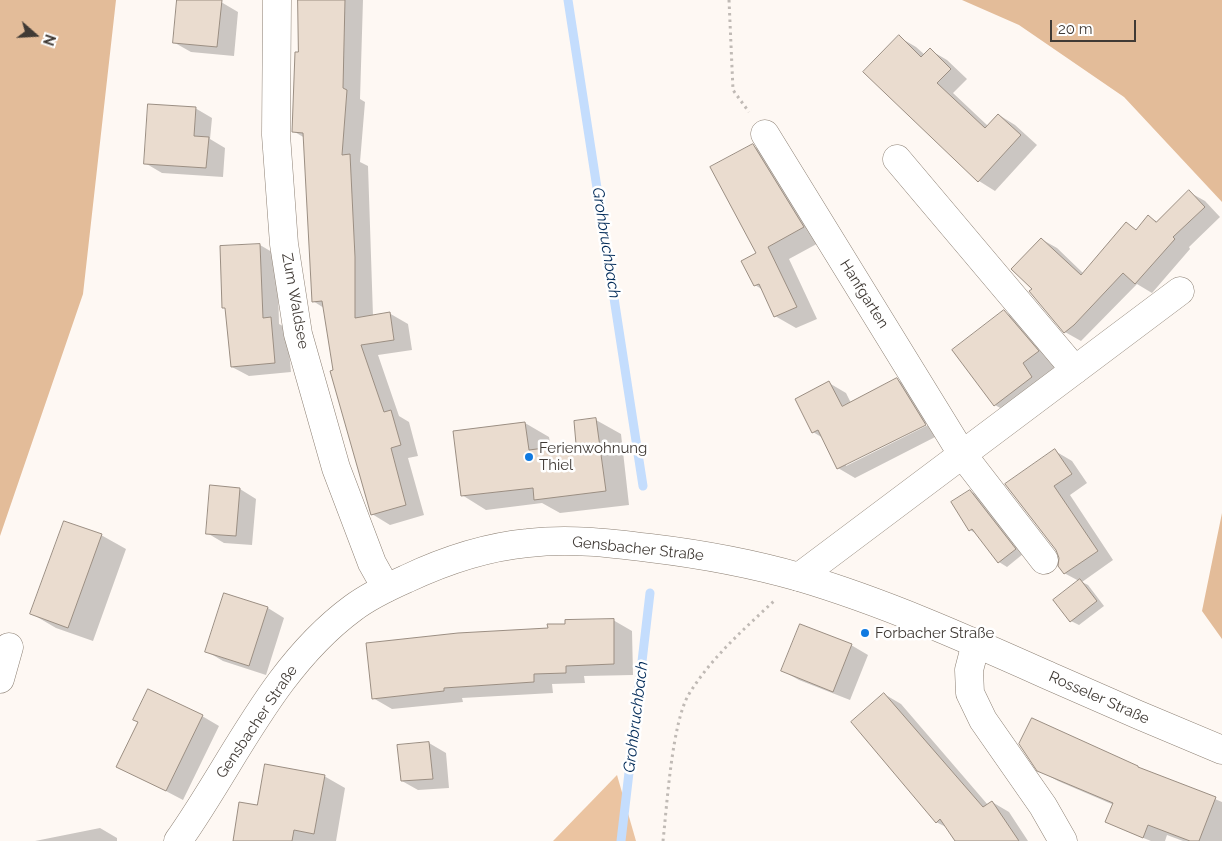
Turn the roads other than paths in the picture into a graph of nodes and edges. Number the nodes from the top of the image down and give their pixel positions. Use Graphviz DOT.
graph roads {
  1 [pos="278,0"];
  2 [pos="765,134"];
  3 [pos="898,159"];
  4 [pos="1180,291"];
  5 [pos="1075,370"];
  6 [pos="962,454"];
  7 [pos="1044,560"];
  8 [pos="800,577"];
  9 [pos="386,588"];
  10 [pos="976,643"];
  11 [pos="9,647"];
  12 [pos="0,680"];
  13 [pos="1222,750"];
  14 [pos="178,841"];
  15 [pos="1064,841"];
  1 -- 9 [label="street, Zum Waldsee"];
  2 -- 6 [label="street, Hanfgarten"];
  3 -- 5 [label="street"];
  4 -- 5 [label="street"];
  5 -- 6 [label="street"];
  6 -- 7 [label="street, Hanfgarten"];
  6 -- 8 [label="street"];
  8 -- 9 [label="street, Gensbacher Straße"];
  8 -- 10 [label="street, Gensbacher Straße"];
  9 -- 14 [label="street, Gensbacher Straße"];
  10 -- 13 [label="street, Rosseler Straße"];
  10 -- 15 [label="street"];
  11 -- 12 [label="street"];
}
